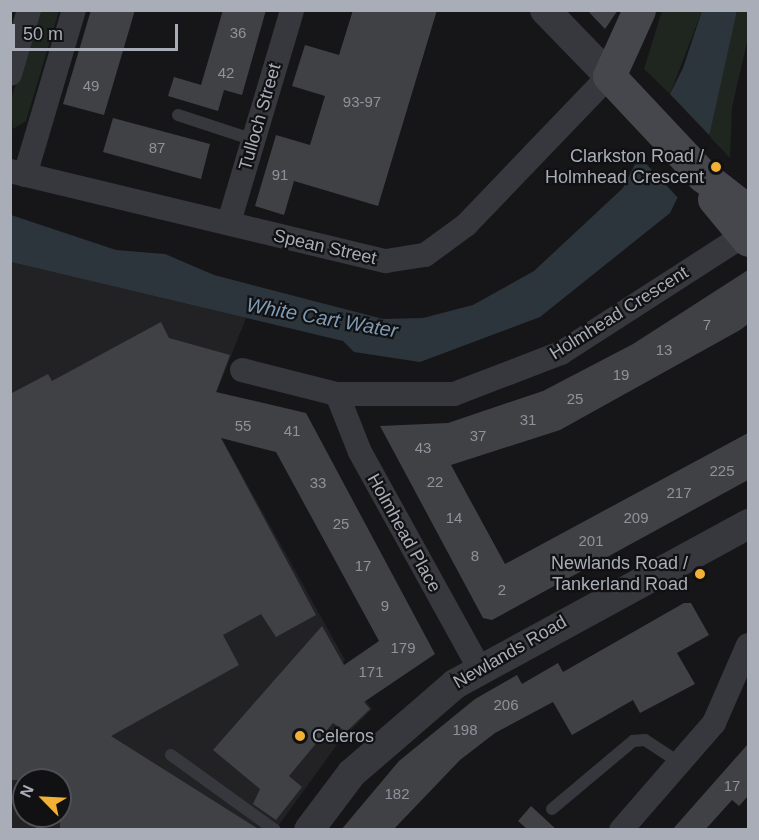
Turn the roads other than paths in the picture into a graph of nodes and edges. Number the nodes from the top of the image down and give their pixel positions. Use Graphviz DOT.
graph roads {
  1 [pos="29,10"];
  2 [pos="74,10"];
  3 [pos="292,10"];
  4 [pos="545,10"];
  5 [pos="639,10"];
  6 [pos="10,74"];
  7 [pos="609,76"];
  8 [pos="178,115"];
  9 [pos="254,140"];
  10 [pos="18,173"];
  11 [pos="739,219"];
  12 [pos="229,222"];
  13 [pos="242,370"];
  14 [pos="337,394"];
  15 [pos="748,524"];
  16 [pos="748,645"];
  17 [pos="479,668"];
  18 [pos="171,755"];
  19 [pos="680,763"];
  20 [pos="552,809"];
  21 [pos="275,830"];
  22 [pos="309,830"];
  23 [pos="621,830"];
  1 -- 6 [label="street"];
  2 -- 10 [label="street"];
  3 -- 9 [label="street, Tulloch Street"];
  4 -- 7 [label="street"];
  5 -- 7 [label="main road"];
  7 -- 11 [label="main road"];
  7 -- 12 [label="street, Spean Street"];
  8 -- 9 [label="lane"];
  9 -- 12 [label="street, Tulloch Street"];
  10 -- 12 [label="street, Spean Street"];
  11 -- 14 [label="street, Holmhead Crescent"];
  13 -- 14 [label="street, Holmhead Crescent"];
  14 -- 17 [label="street, Holmhead Place"];
  15 -- 17 [label="street, Newlands Road"];
  16 -- 19 [label="street"];
  17 -- 22 [label="street, Newlands Road"];
  18 -- 21 [label="lane"];
  19 -- 20 [label="lane"];
  19 -- 23 [label="street"];
}
